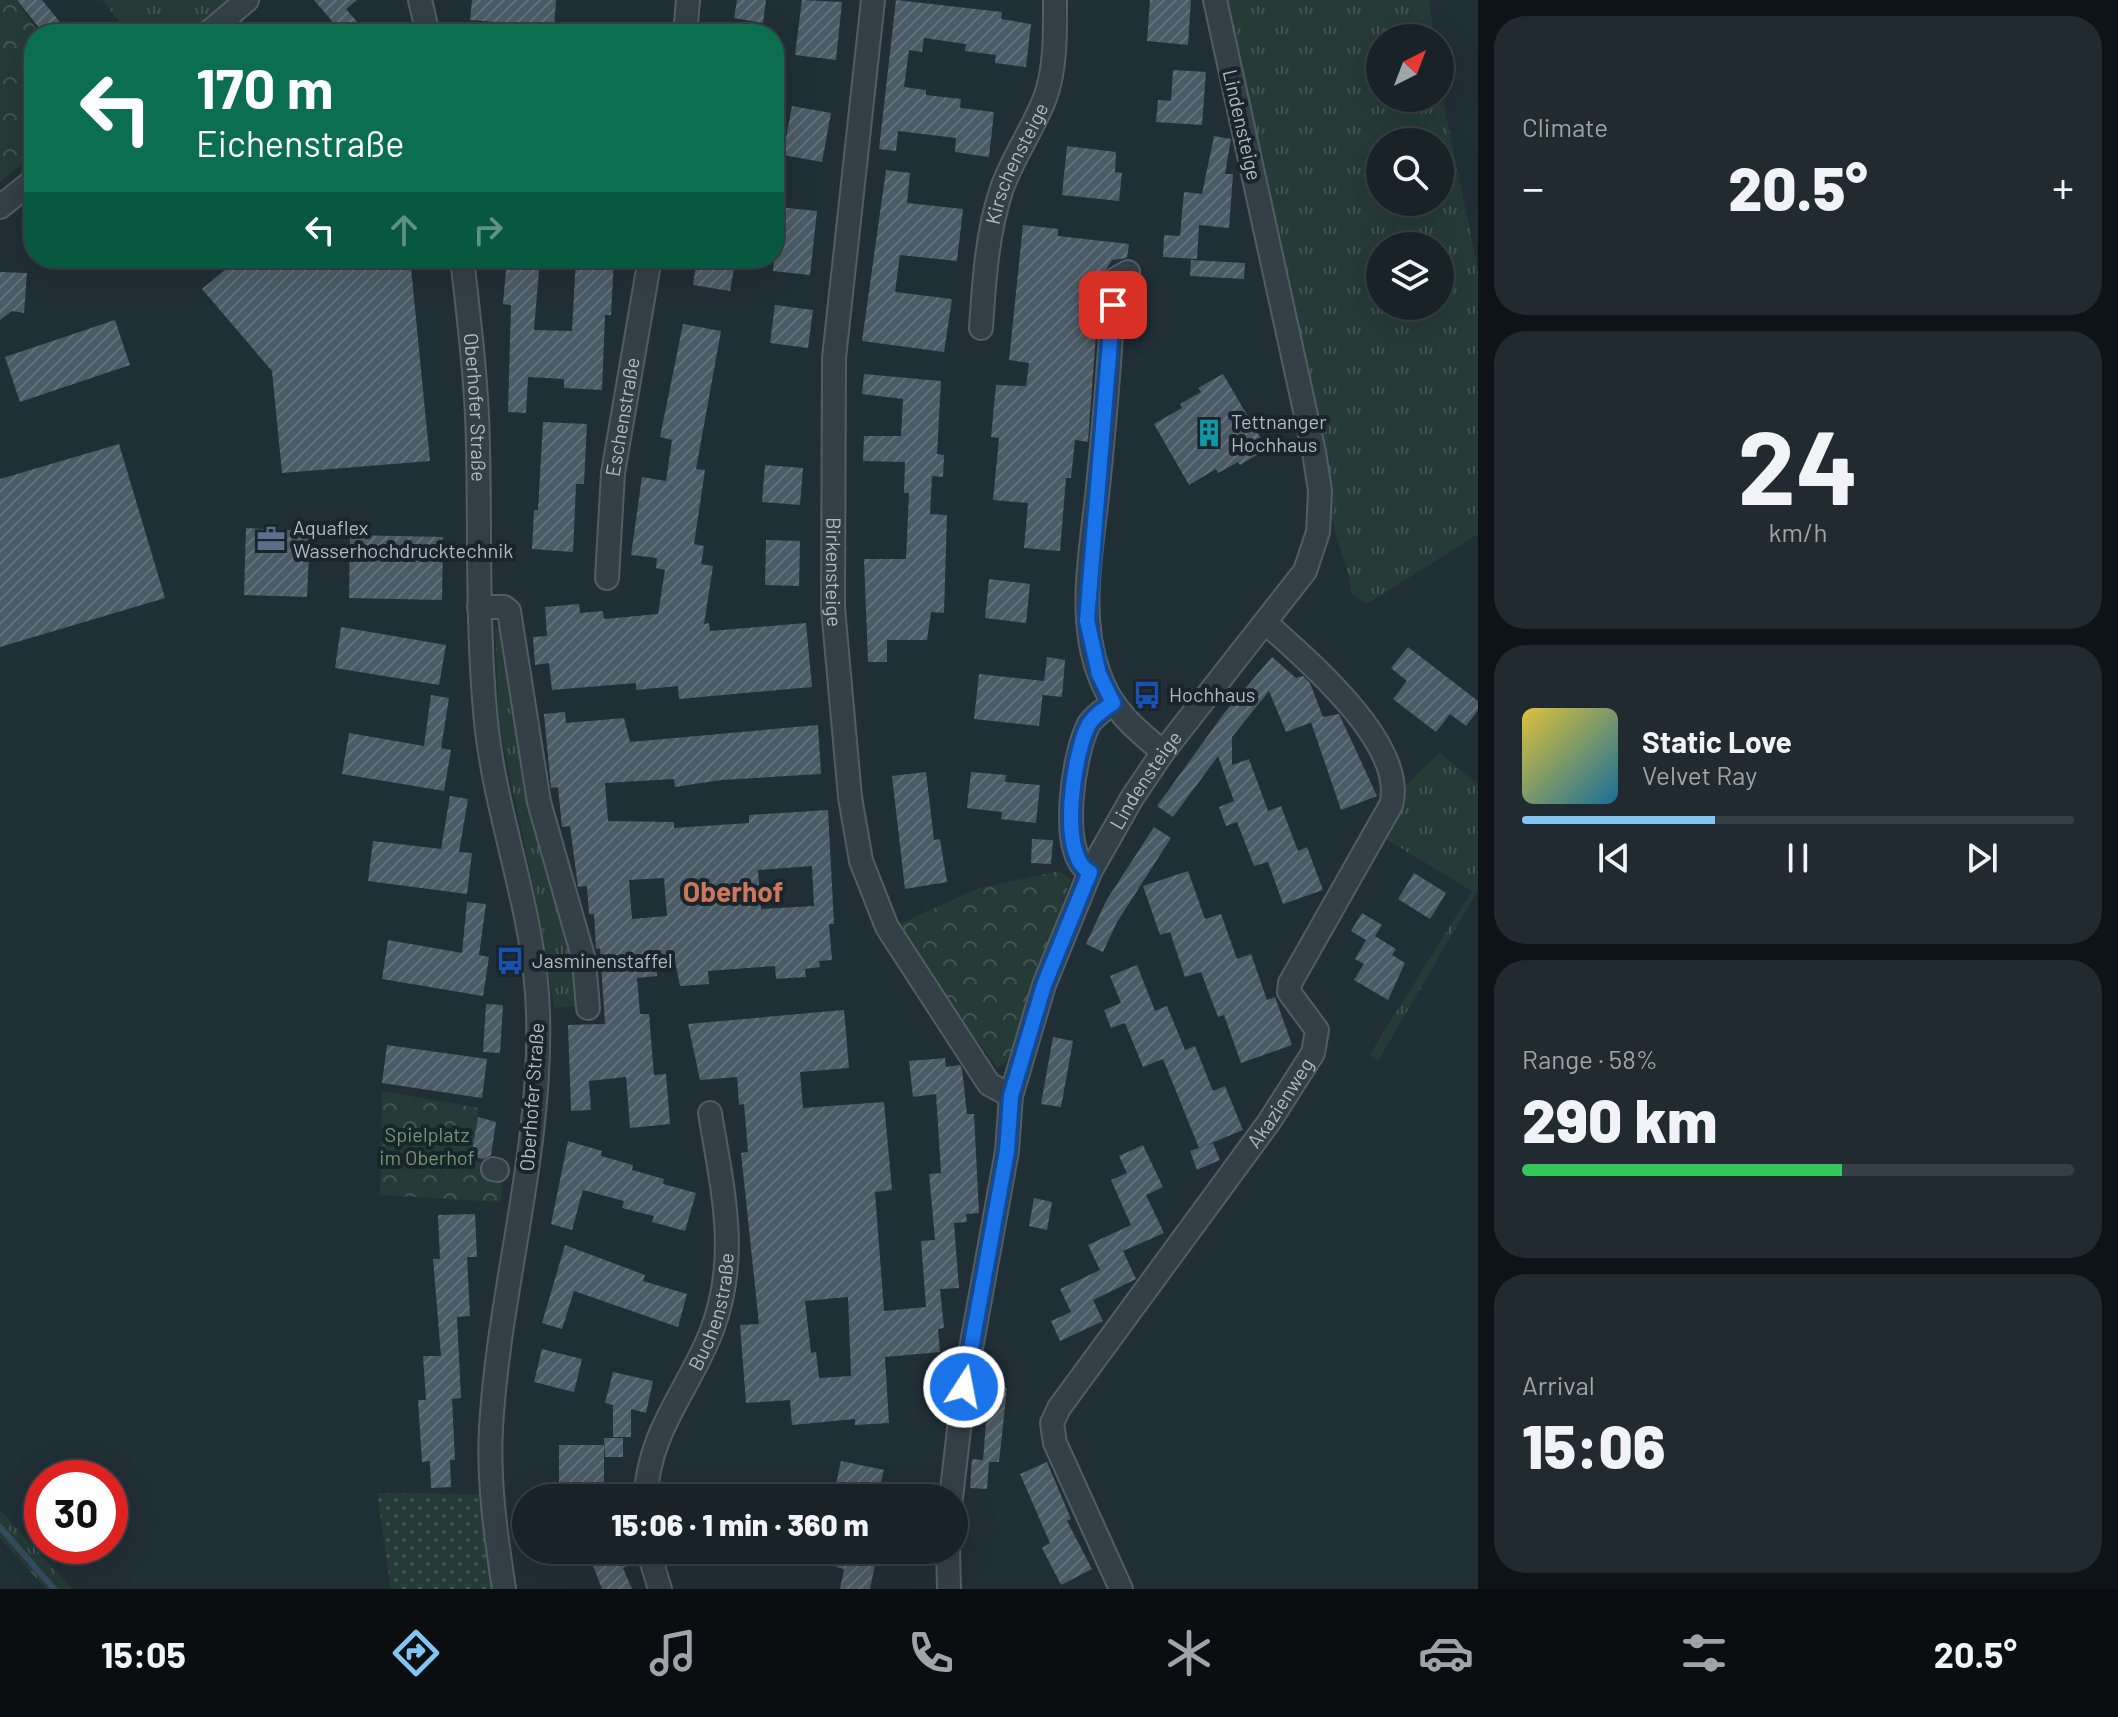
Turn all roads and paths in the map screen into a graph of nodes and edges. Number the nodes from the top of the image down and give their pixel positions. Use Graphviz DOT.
graph roads {
  1 [pos="247,0"];
  2 [pos="420,0"];
  3 [pos="688,0"];
  4 [pos="873,0"];
  5 [pos="1055,0"];
  6 [pos="1215,0"];
  7 [pos="219,24"];
  8 [pos="426,24"];
  9 [pos="686,24"];
  10 [pos="24,188"];
  11 [pos="0,207"];
  12 [pos="463,268"];
  13 [pos="648,268"];
  14 [pos="1128,272"];
  15 [pos="981,328"];
  16 [pos="607,578"];
  17 [pos="479,607"];
  18 [pos="1266,623"];
  19 [pos="1113,703"];
  20 [pos="1163,752"];
  21 [pos="1090,872"];
  22 [pos="588,1008"];
  23 [pos="1011,1096"];
  24 [pos="710,1113"];
  25 [pos="648,1484"];
  26 [pos="953,1484"];
  27 [pos="652,1564"];
  28 [pos="948,1564"];
  29 [pos="504,1589"];
  30 [pos="660,1589"];
  31 [pos="949,1589"];
  32 [pos="1121,1589"];
  1 -- 7 [label="street"];
  2 -- 8 [label="street"];
  3 -- 9 [label="street"];
  4 -- 23 [label="street, Birkensteige"];
  5 -- 15 [label="street, Kirschensteige"];
  6 -- 18 [label="street, Lindensteige"];
  10 -- 11 [label="street"];
  12 -- 17 [label="street, Oberhofer Straße"];
  13 -- 16 [label="street, Eschenstraße"];
  14 -- 19 [label="street"];
  17 -- 22 [label="street"];
  17 -- 29 [label="street, Oberhofer Straße"];
  18 -- 20 [label="street, Lindensteige"];
  18 -- 32 [label="street, Akazienweg"];
  19 -- 20 [label="street"];
  19 -- 21 [label="street"];
  20 -- 21 [label="street, Lindensteige"];
  21 -- 23 [label="street, Lindensteige"];
  23 -- 26 [label="street, Lindensteige"];
  24 -- 25 [label="street, Buchenstraße"];
  27 -- 30 [label="street"];
  28 -- 31 [label="street"];
}
